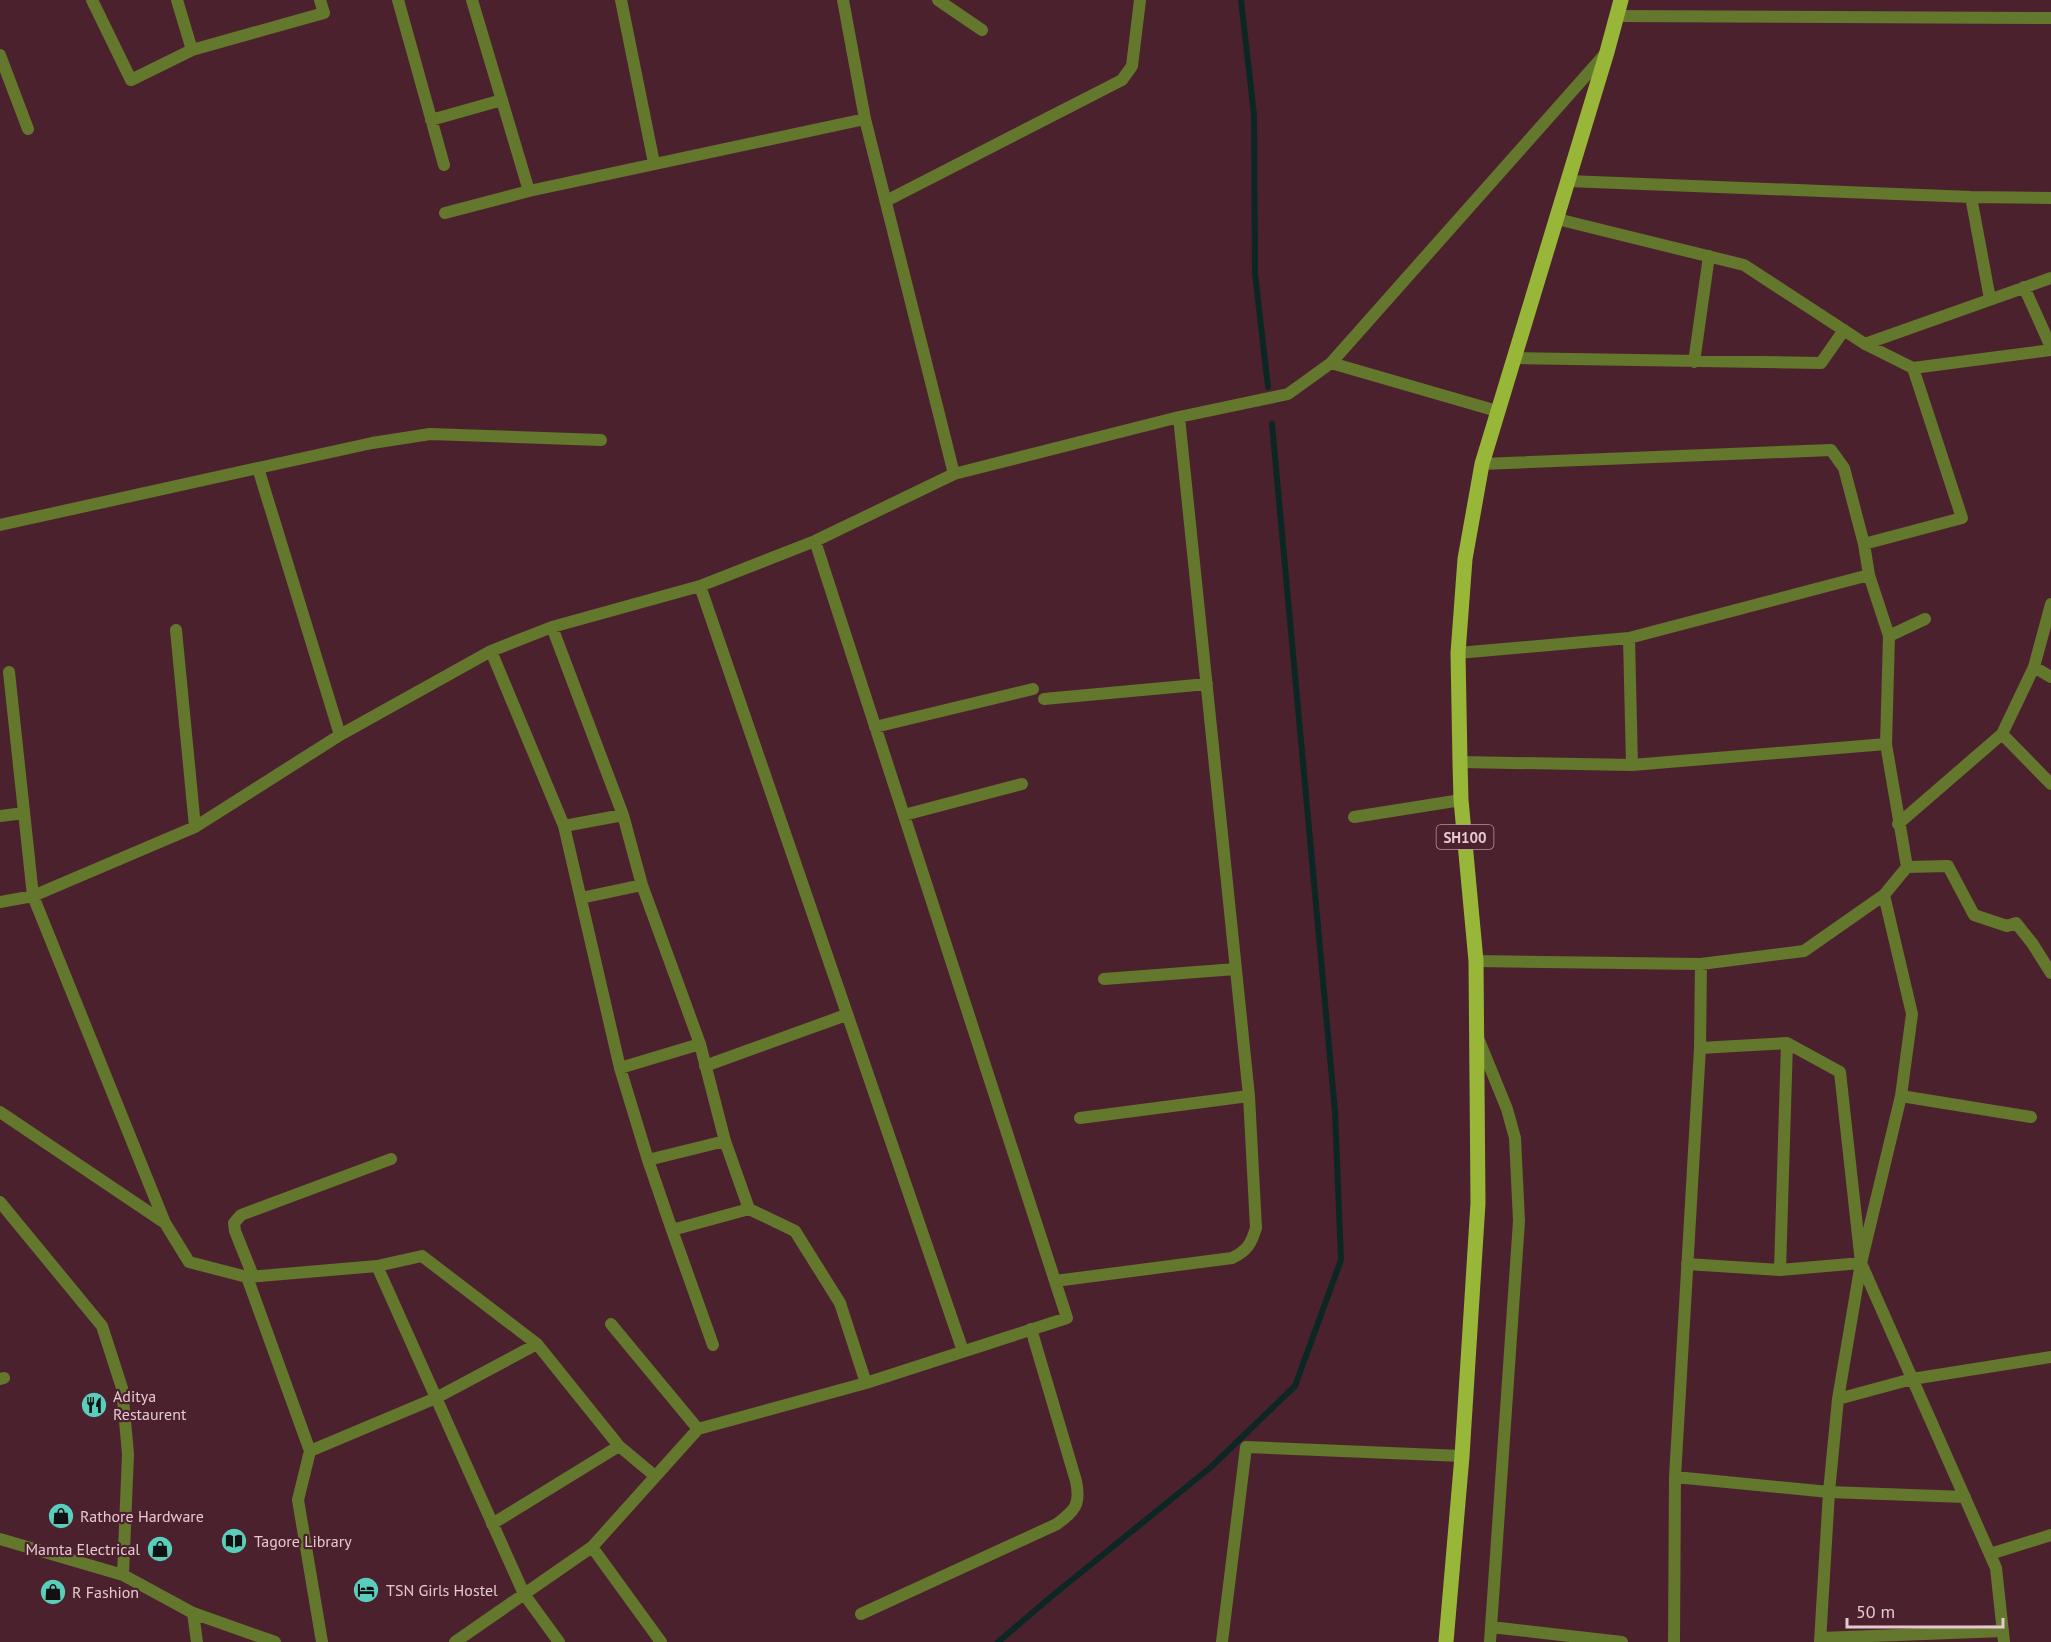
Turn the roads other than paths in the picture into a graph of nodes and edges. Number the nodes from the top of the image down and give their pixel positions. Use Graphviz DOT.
graph roads {
  1 [pos="92,0"];
  2 [pos="177,0"];
  3 [pos="320,0"];
  4 [pos="398,0"];
  5 [pos="472,0"];
  6 [pos="621,0"];
  7 [pos="843,0"];
  8 [pos="938,0"];
  9 [pos="1140,0"];
  10 [pos="1621,0"];
  11 [pos="1617,16"];
  12 [pos="2051,18"];
  13 [pos="982,30"];
  14 [pos="192,50"];
  15 [pos="1607,52"];
  16 [pos="0,55"];
  17 [pos="502,100"];
  18 [pos="865,119"];
  19 [pos="431,120"];
  20 [pos="28,129"];
  21 [pos="654,163"];
  22 [pos="444,165"];
  23 [pos="1568,181"];
  24 [pos="529,190"];
  25 [pos="1971,197"];
  26 [pos="2051,198"];
  27 [pos="886,201"];
  28 [pos="445,213"];
  29 [pos="1557,219"];
  30 [pos="1709,256"];
  31 [pos="2051,278"];
  32 [pos="2025,287"];
  33 [pos="1990,299"];
  34 [pos="1844,330"];
  35 [pos="1865,344"];
  36 [pos="2051,349"];
  37 [pos="1514,358"];
  38 [pos="1694,362"];
  39 [pos="1331,363"];
  40 [pos="1913,368"];
  41 [pos="1497,411"];
  42 [pos="1179,417"];
  43 [pos="601,440"];
  44 [pos="1482,464"];
  45 [pos="258,468"];
  46 [pos="954,474"];
  47 [pos="0,525"];
  48 [pos="815,541"];
  49 [pos="1864,544"];
  50 [pos="1869,575"];
  51 [pos="700,586"];
  52 [pos="2051,604"];
  53 [pos="1925,619"];
  54 [pos="552,627"];
  55 [pos="176,630"];
  56 [pos="1889,636"];
  57 [pos="1629,638"];
  58 [pos="491,651"];
  59 [pos="1458,653"];
  60 [pos="2034,667"];
  61 [pos="9,672"];
  62 [pos="2051,677"];
  63 [pos="1207,684"];
  64 [pos="1033,689"];
  65 [pos="1044,699"];
  66 [pos="875,727"];
  67 [pos="2001,734"];
  68 [pos="340,735"];
  69 [pos="1886,744"];
  70 [pos="1460,762"];
  71 [pos="1632,765"];
  72 [pos="1022,784"];
  73 [pos="2051,784"];
  74 [pos="1461,800"];
  75 [pos="24,813"];
  76 [pos="623,815"];
  77 [pos="904,815"];
  78 [pos="0,816"];
  79 [pos="1354,817"];
  80 [pos="1898,824"];
  81 [pos="564,826"];
  82 [pos="195,827"];
  83 [pos="1907,867"];
  84 [pos="642,885"];
  85 [pos="1884,895"];
  86 [pos="33,896"];
  87 [pos="581,898"];
  88 [pos="0,903"];
  89 [pos="1476,961"];
  90 [pos="1701,964"];
  91 [pos="1236,969"];
  92 [pos="2051,973"];
  93 [pos="1104,979"];
  94 [pos="846,1015"];
  95 [pos="1476,1034"];
  96 [pos="1787,1043"];
  97 [pos="700,1044"];
  98 [pos="1700,1048"];
  99 [pos="705,1066"];
  100 [pos="620,1068"];
  101 [pos="1249,1096"];
  102 [pos="1901,1096"];
  103 [pos="0,1112"];
  104 [pos="2031,1117"];
  105 [pos="1080,1118"];
  106 [pos="725,1141"];
  107 [pos="391,1159"];
  108 [pos="648,1160"];
  109 [pos="0,1202"];
  110 [pos="749,1209"];
  111 [pos="165,1223"];
  112 [pos="672,1230"];
  113 [pos="1861,1263"];
  114 [pos="1688,1264"];
  115 [pos="377,1266"];
  116 [pos="1780,1270"];
  117 [pos="250,1277"];
  118 [pos="1055,1281"];
  119 [pos="611,1324"];
  120 [pos="1031,1329"];
  121 [pos="537,1344"];
  122 [pos="713,1345"];
  123 [pos="963,1351"];
  124 [pos="2051,1357"];
  125 [pos="1912,1379"];
  126 [pos="866,1383"];
  127 [pos="436,1398"];
  128 [pos="1838,1399"];
  129 [pos="698,1429"];
  130 [pos="619,1446"];
  131 [pos="310,1451"];
  132 [pos="1462,1456"];
  133 [pos="655,1476"];
  134 [pos="1676,1477"];
  135 [pos="1829,1492"];
  136 [pos="1965,1497"];
  137 [pos="492,1524"];
  138 [pos="2051,1535"];
  139 [pos="0,1539"];
  140 [pos="592,1547"];
  141 [pos="1990,1554"];
  142 [pos="123,1575"];
  143 [pos="524,1594"];
  144 [pos="193,1613"];
  145 [pos="861,1614"];
  146 [pos="1491,1627"];
  147 [pos="2003,1637"];
  148 [pos="1820,1640"];
  149 [pos="197,1642"];
  150 [pos="275,1642"];
  151 [pos="322,1642"];
  152 [pos="455,1642"];
  153 [pos="559,1642"];
  154 [pos="661,1642"];
  155 [pos="1222,1642"];
  156 [pos="1446,1642"];
  157 [pos="1490,1642"];
  158 [pos="1622,1642"];
  159 [pos="1674,1642"];
  1 -- 14 [label="street"];
  2 -- 14 [label="street"];
  3 -- 14 [label="street"];
  4 -- 19 [label="street"];
  5 -- 17 [label="street"];
  6 -- 21 [label="street"];
  7 -- 18 [label="street"];
  8 -- 13 [label="street"];
  9 -- 27 [label="street"];
  10 -- 11 [label="main road, SH100"];
  11 -- 12 [label="street"];
  11 -- 15 [label="main road, SH100"];
  15 -- 23 [label="main road, SH100"];
  15 -- 39 [label="street"];
  16 -- 20 [label="street"];
  17 -- 19 [label="street"];
  17 -- 24 [label="street"];
  18 -- 21 [label="street"];
  18 -- 27 [label="street"];
  19 -- 22 [label="street"];
  21 -- 24 [label="street"];
  23 -- 25 [label="street"];
  23 -- 29 [label="main road, SH100"];
  24 -- 28 [label="street"];
  25 -- 26 [label="street"];
  25 -- 33 [label="street"];
  27 -- 46 [label="street"];
  29 -- 30 [label="street"];
  29 -- 37 [label="main road, SH100"];
  30 -- 34 [label="street"];
  30 -- 38 [label="street"];
  31 -- 32 [label="street"];
  32 -- 33 [label="street"];
  32 -- 36 [label="street"];
  33 -- 35 [label="street"];
  34 -- 35 [label="street"];
  34 -- 38 [label="street"];
  35 -- 40 [label="street"];
  36 -- 40 [label="street"];
  37 -- 38 [label="street"];
  37 -- 41 [label="main road, SH100"];
  39 -- 41 [label="street"];
  39 -- 42 [label="street"];
  40 -- 49 [label="street"];
  41 -- 44 [label="main road, SH100"];
  42 -- 46 [label="street"];
  42 -- 63 [label="street"];
  43 -- 45 [label="street"];
  44 -- 49 [label="street"];
  44 -- 59 [label="main road, SH100"];
  45 -- 47 [label="street"];
  45 -- 68 [label="street"];
  46 -- 48 [label="street"];
  48 -- 51 [label="street"];
  48 -- 66 [label="street"];
  49 -- 50 [label="street"];
  50 -- 56 [label="street"];
  50 -- 57 [label="street"];
  51 -- 54 [label="street"];
  51 -- 94 [label="street"];
  52 -- 60 [label="street"];
  53 -- 56 [label="street"];
  54 -- 58 [label="street"];
  54 -- 76 [label="street"];
  55 -- 82 [label="street"];
  56 -- 69 [label="street"];
  57 -- 59 [label="street"];
  57 -- 71 [label="street"];
  58 -- 68 [label="street"];
  58 -- 81 [label="street"];
  59 -- 70 [label="main road, SH100"];
  60 -- 62 [label="street"];
  60 -- 67 [label="street"];
  61 -- 75 [label="street"];
  63 -- 65 [label="street"];
  63 -- 91 [label="street"];
  64 -- 66 [label="street"];
  66 -- 77 [label="street"];
  67 -- 73 [label="street"];
  67 -- 80 [label="street"];
  68 -- 82 [label="street"];
  69 -- 71 [label="street"];
  69 -- 80 [label="street"];
  70 -- 71 [label="street"];
  70 -- 74 [label="main road, SH100"];
  72 -- 77 [label="street"];
  74 -- 79 [label="street"];
  74 -- 89 [label="main road, SH100"];
  75 -- 78 [label="street"];
  75 -- 86 [label="street"];
  76 -- 81 [label="street"];
  76 -- 84 [label="street"];
  77 -- 118 [label="street"];
  80 -- 83 [label="street"];
  81 -- 87 [label="street"];
  82 -- 86 [label="street"];
  83 -- 85 [label="street"];
  83 -- 92 [label="street"];
  84 -- 87 [label="street"];
  84 -- 97 [label="street"];
  85 -- 90 [label="street"];
  85 -- 102 [label="street"];
  86 -- 88 [label="street"];
  86 -- 111 [label="street"];
  87 -- 100 [label="street"];
  89 -- 90 [label="street"];
  89 -- 95 [label="main road, SH100"];
  90 -- 98 [label="street"];
  91 -- 93 [label="street"];
  91 -- 101 [label="street"];
  94 -- 99 [label="street"];
  94 -- 123 [label="street"];
  95 -- 132 [label="main road, SH100"];
  95 -- 146 [label="street"];
  96 -- 98 [label="street"];
  96 -- 113 [label="street"];
  96 -- 116 [label="street"];
  97 -- 99 [label="street"];
  97 -- 100 [label="street"];
  98 -- 114 [label="street"];
  99 -- 106 [label="street"];
  100 -- 108 [label="street"];
  101 -- 105 [label="street"];
  101 -- 118 [label="street"];
  102 -- 104 [label="street"];
  102 -- 113 [label="street"];
  103 -- 111 [label="street"];
  106 -- 108 [label="street"];
  106 -- 110 [label="street"];
  107 -- 117 [label="street"];
  108 -- 112 [label="street"];
  109 -- 142 [label="street"];
  110 -- 112 [label="street"];
  110 -- 126 [label="street"];
  111 -- 117 [label="street"];
  112 -- 122 [label="street"];
  113 -- 116 [label="street"];
  113 -- 125 [label="street"];
  113 -- 128 [label="street"];
  114 -- 116 [label="street"];
  114 -- 134 [label="street"];
  115 -- 117 [label="street"];
  115 -- 121 [label="street"];
  115 -- 127 [label="street"];
  117 -- 131 [label="street"];
  118 -- 120 [label="street"];
  119 -- 129 [label="street"];
  120 -- 123 [label="street"];
  120 -- 145 [label="street"];
  121 -- 127 [label="street"];
  121 -- 130 [label="street"];
  123 -- 126 [label="street"];
  124 -- 125 [label="street"];
  125 -- 128 [label="street"];
  125 -- 136 [label="street"];
  126 -- 129 [label="street"];
  127 -- 131 [label="street"];
  127 -- 137 [label="street"];
  128 -- 135 [label="street"];
  129 -- 133 [label="street"];
  130 -- 133 [label="street"];
  130 -- 137 [label="street"];
  131 -- 151 [label="street"];
  132 -- 155 [label="street"];
  132 -- 156 [label="main road, SH100"];
  133 -- 140 [label="street"];
  134 -- 135 [label="street"];
  134 -- 159 [label="street"];
  135 -- 136 [label="street"];
  135 -- 148 [label="street"];
  136 -- 141 [label="street"];
  137 -- 143 [label="street"];
  138 -- 141 [label="street"];
  139 -- 142 [label="street"];
  140 -- 143 [label="street"];
  140 -- 154 [label="street"];
  141 -- 147 [label="street"];
  142 -- 144 [label="street"];
  143 -- 152 [label="street"];
  143 -- 153 [label="street"];
  144 -- 149 [label="street"];
  144 -- 150 [label="street"];
  146 -- 157 [label="street"];
  146 -- 158 [label="street"];
  147 -- 148 [label="street"];
}
